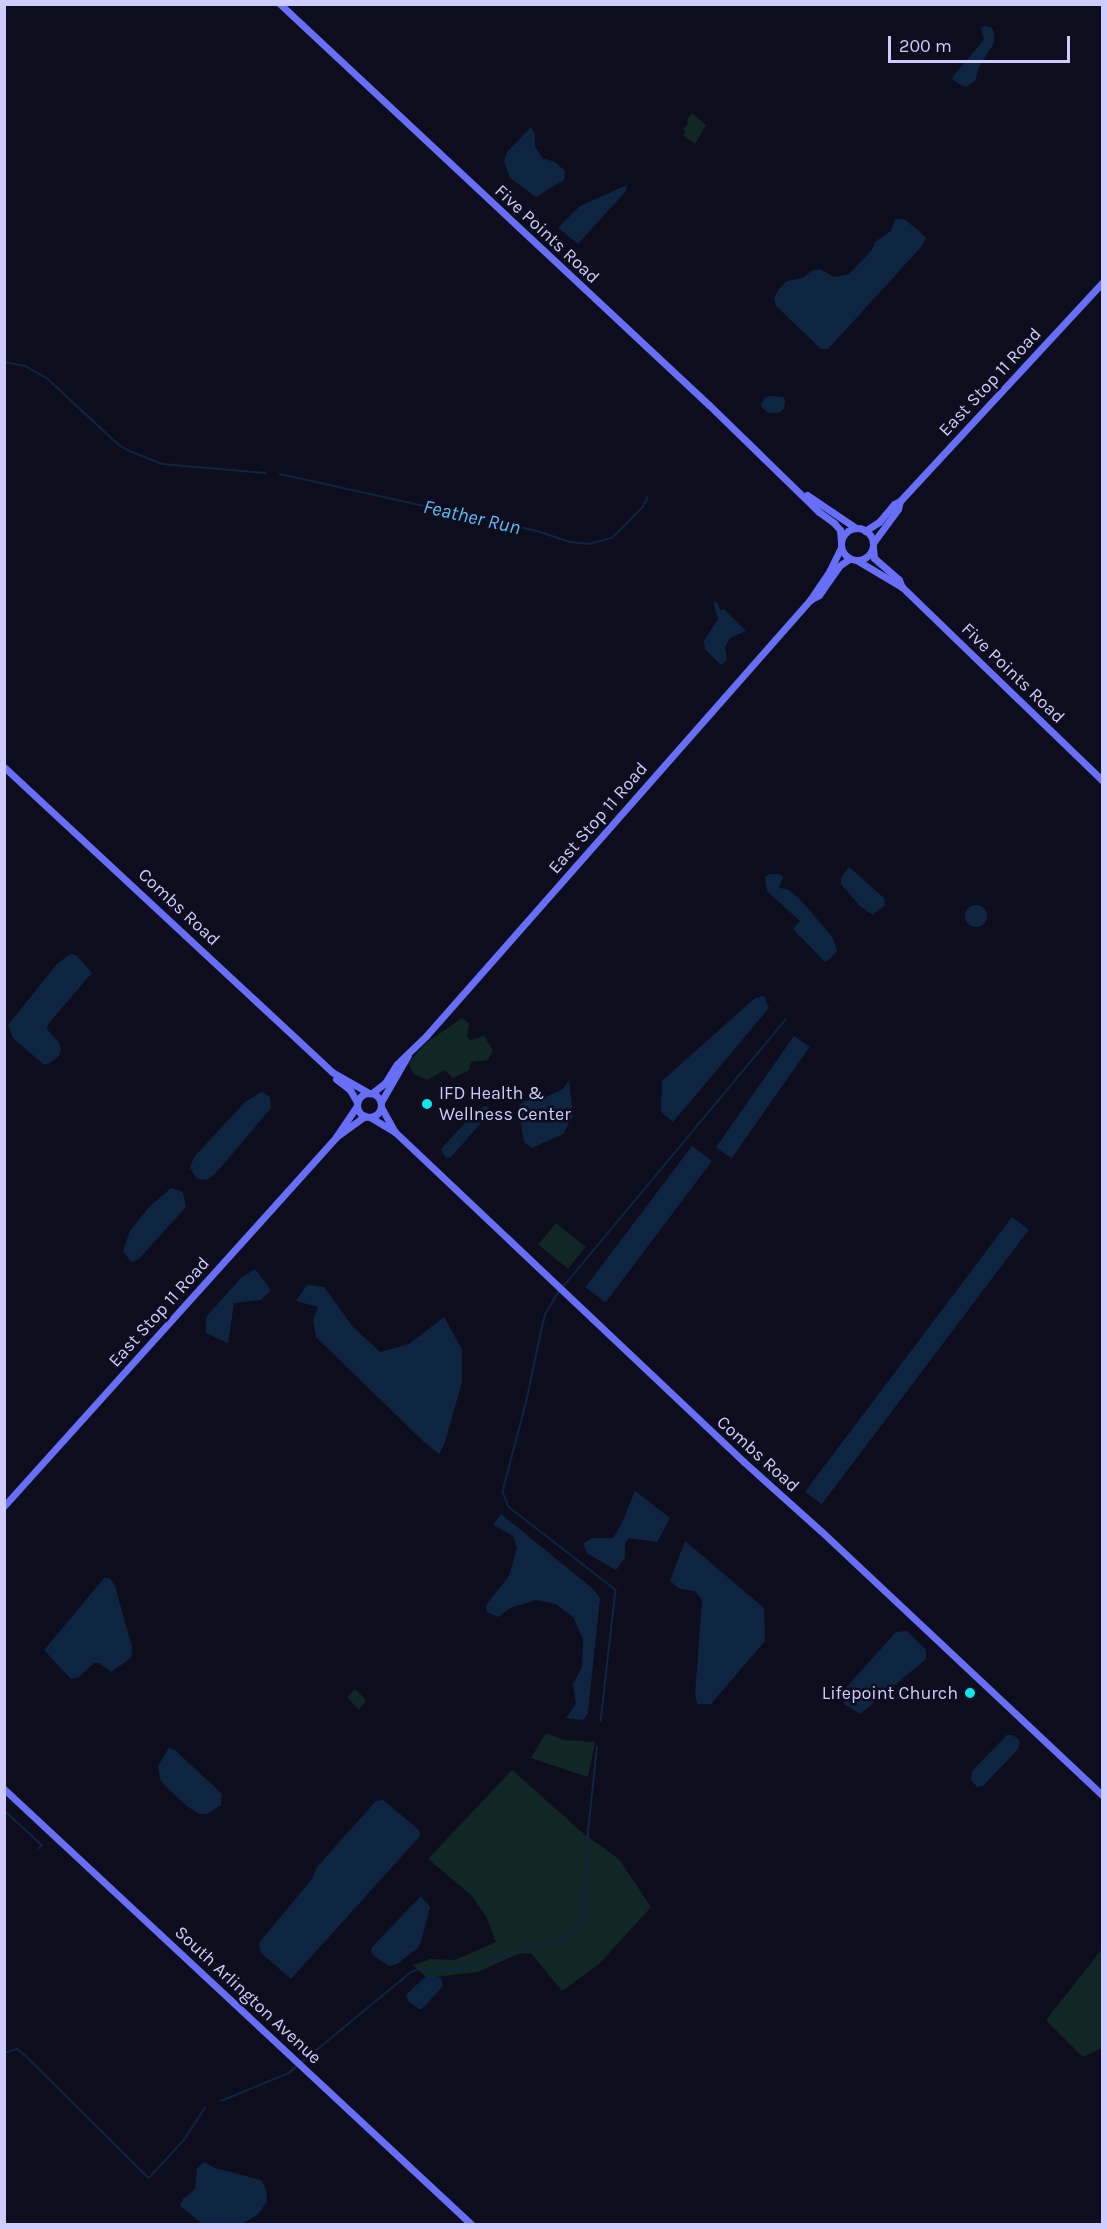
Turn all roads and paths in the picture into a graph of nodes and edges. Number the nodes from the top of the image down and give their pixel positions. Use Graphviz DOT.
graph roads {
  1 [pos="280,4"];
  2 [pos="1102,283"];
  3 [pos="793,485"];
  4 [pos="900,501"];
  5 [pos="856,528"];
  6 [pos="865,531"];
  7 [pos="841,544"];
  8 [pos="873,545"];
  9 [pos="853,560"];
  10 [pos="902,587"];
  11 [pos="810,600"];
  12 [pos="4,767"];
  13 [pos="1102,780"];
  14 [pos="408,1055"];
  15 [pos="332,1072"];
  16 [pos="370,1093"];
  17 [pos="357,1104"];
  18 [pos="381,1105"];
  19 [pos="368,1117"];
  20 [pos="395,1132"];
  21 [pos="336,1137"];
  22 [pos="4,1506"];
  23 [pos="4,1789"];
  24 [pos="1102,1796"];
  25 [pos="471,2224"];
  1 -- 3 [label="street, Five Points Road"];
  2 -- 4 [label="street, East Stop 11 Road"];
  3 -- 5 [label="street, Five Points Road"];
  3 -- 7 [label="street, Five Points Road"];
  4 -- 6 [label="street, East Stop 11 Road"];
  4 -- 8 [label="street, East Stop 11 Road"];
  5 -- 6 [label="street"];
  5 -- 7 [label="street"];
  6 -- 8 [label="street"];
  7 -- 9 [label="street"];
  7 -- 11 [label="street, East Stop 11 Road"];
  8 -- 9 [label="street"];
  8 -- 10 [label="street, Five Points Road"];
  9 -- 10 [label="street, Five Points Road"];
  9 -- 11 [label="street, East Stop 11 Road"];
  10 -- 13 [label="street, Five Points Road"];
  11 -- 14 [label="street, East Stop 11 Road"];
  12 -- 15 [label="street, Combs Road"];
  14 -- 16 [label="street, East Stop 11 Road"];
  14 -- 18 [label="street, East Stop 11 Road"];
  15 -- 16 [label="street, Combs Road"];
  15 -- 17 [label="street, Combs Road"];
  16 -- 17 [label="street"];
  16 -- 18 [label="street"];
  17 -- 19 [label="street"];
  17 -- 21 [label="street, East Stop 11 Road"];
  18 -- 19 [label="street"];
  18 -- 20 [label="street, Combs Road"];
  19 -- 20 [label="street, Combs Road"];
  19 -- 21 [label="street, East Stop 11 Road"];
  20 -- 24 [label="street, Combs Road"];
  21 -- 22 [label="street, East Stop 11 Road"];
  23 -- 25 [label="street, South Arlington Avenue"];
}
